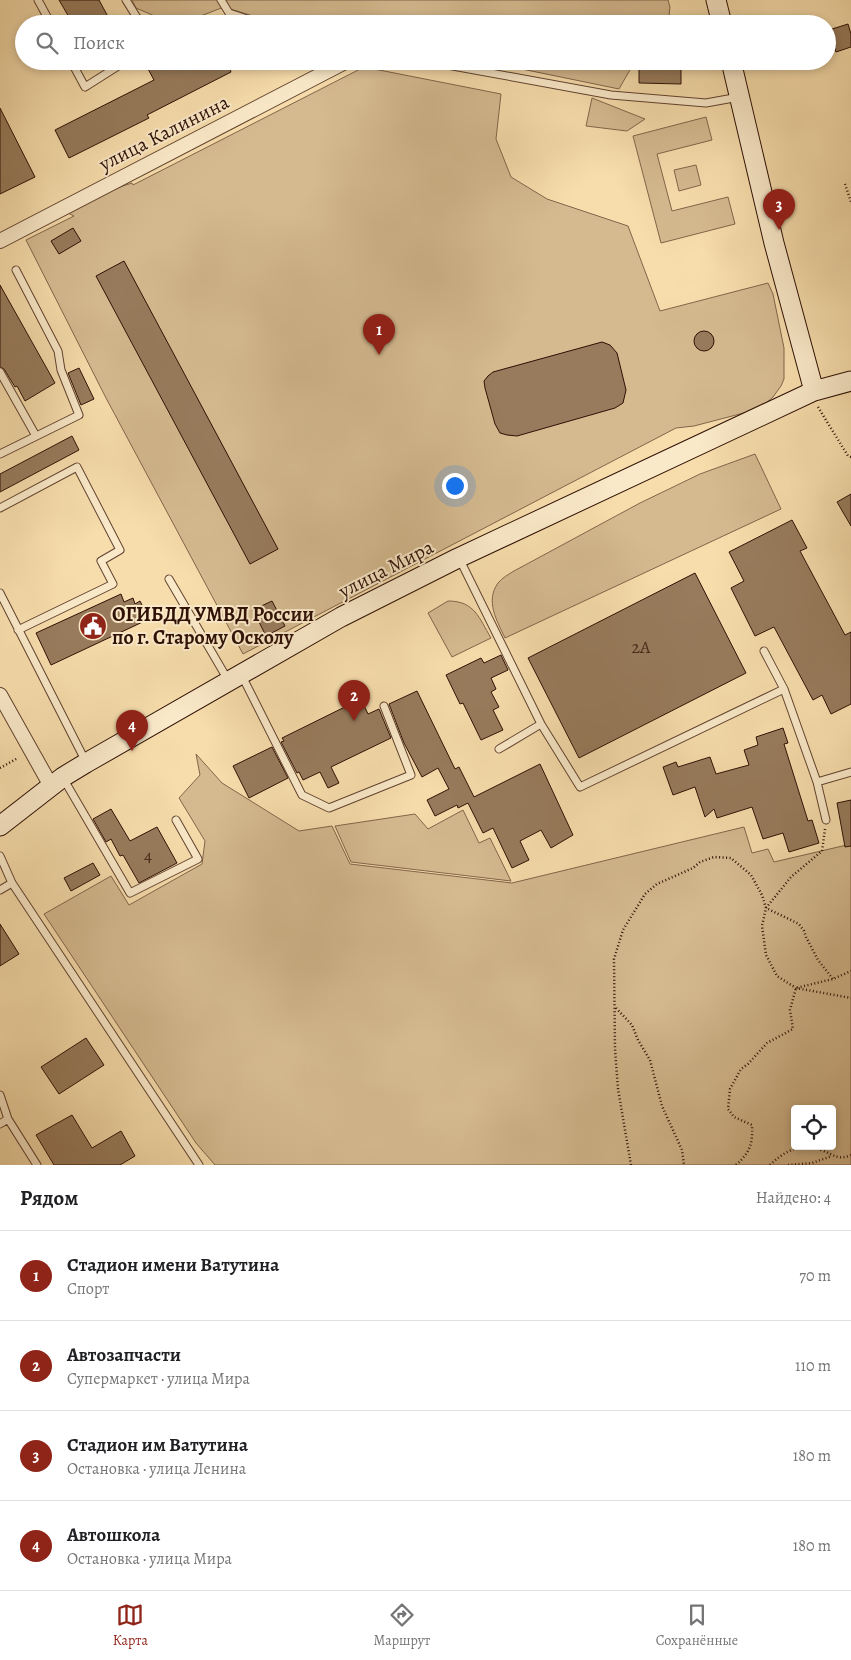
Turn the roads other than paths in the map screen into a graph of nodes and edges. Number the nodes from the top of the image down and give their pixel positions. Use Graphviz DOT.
graph roads {
  1 [pos="38,0"];
  2 [pos="126,0"];
  3 [pos="221,0"];
  4 [pos="716,0"];
  5 [pos="46,15"];
  6 [pos="135,15"];
  7 [pos="235,15"];
  8 [pos="720,15"];
  9 [pos="76,70"];
  10 [pos="112,70"];
  11 [pos="329,70"];
  12 [pos="474,70"];
  13 [pos="733,70"];
  14 [pos="739,97"];
  15 [pos="0,241"];
  16 [pos="16,270"];
  17 [pos="0,372"];
  18 [pos="851,380"];
  19 [pos="814,391"];
  20 [pos="36,436"];
  21 [pos="0,454"];
  22 [pos="0,508"];
  23 [pos="458,558"];
  24 [pos="169,579"];
  25 [pos="0,593"];
  26 [pos="18,630"];
  27 [pos="764,651"];
  28 [pos="234,677"];
  29 [pos="784,689"];
  30 [pos="0,695"];
  31 [pos="384,706"];
  32 [pos="541,724"];
  33 [pos="499,749"];
  34 [pos="86,763"];
  35 [pos="851,772"];
  36 [pos="57,782"];
  37 [pos="817,782"];
  38 [pos="176,820"];
  39 [pos="826,820"];
  40 [pos="0,826"];
  41 [pos="0,856"];
  42 [pos="12,882"];
  43 [pos="0,890"];
  44 [pos="0,1095"];
  45 [pos="8,1118"];
  46 [pos="0,1124"];
  47 [pos="37,1165"];
  48 [pos="199,1165"];
  1 -- 5 [label="lane"];
  2 -- 6 [label="lane"];
  3 -- 7 [label="lane"];
  4 -- 8 [label="main road"];
  9 -- 10 [label="lane"];
  11 -- 15 [label="street, улица Калинина"];
  12 -- 14 [label="lane"];
  13 -- 14 [label="main road"];
  14 -- 19 [label="main road"];
  16 -- 20 [label="lane"];
  17 -- 20 [label="lane"];
  18 -- 19 [label="main road, улица Мира"];
  19 -- 23 [label="main road, улица Мира"];
  20 -- 21 [label="lane"];
  22 -- 26 [label="lane"];
  23 -- 28 [label="main road, улица Мира"];
  23 -- 32 [label="lane"];
  24 -- 28 [label="lane"];
  25 -- 26 [label="lane"];
  26 -- 34 [label="lane"];
  27 -- 29 [label="lane"];
  28 -- 31 [label="lane"];
  28 -- 34 [label="main road, улица Мира"];
  29 -- 32 [label="lane"];
  29 -- 37 [label="lane"];
  30 -- 36 [label="street"];
  32 -- 33 [label="lane"];
  34 -- 36 [label="main road, улица Мира"];
  35 -- 37 [label="lane"];
  36 -- 38 [label="lane"];
  36 -- 40 [label="main road, улица Мира"];
  37 -- 39 [label="lane"];
  41 -- 42 [label="lane"];
  42 -- 43 [label="lane"];
  42 -- 48 [label="lane"];
  44 -- 45 [label="lane"];
  45 -- 46 [label="lane"];
  45 -- 47 [label="lane"];
}
